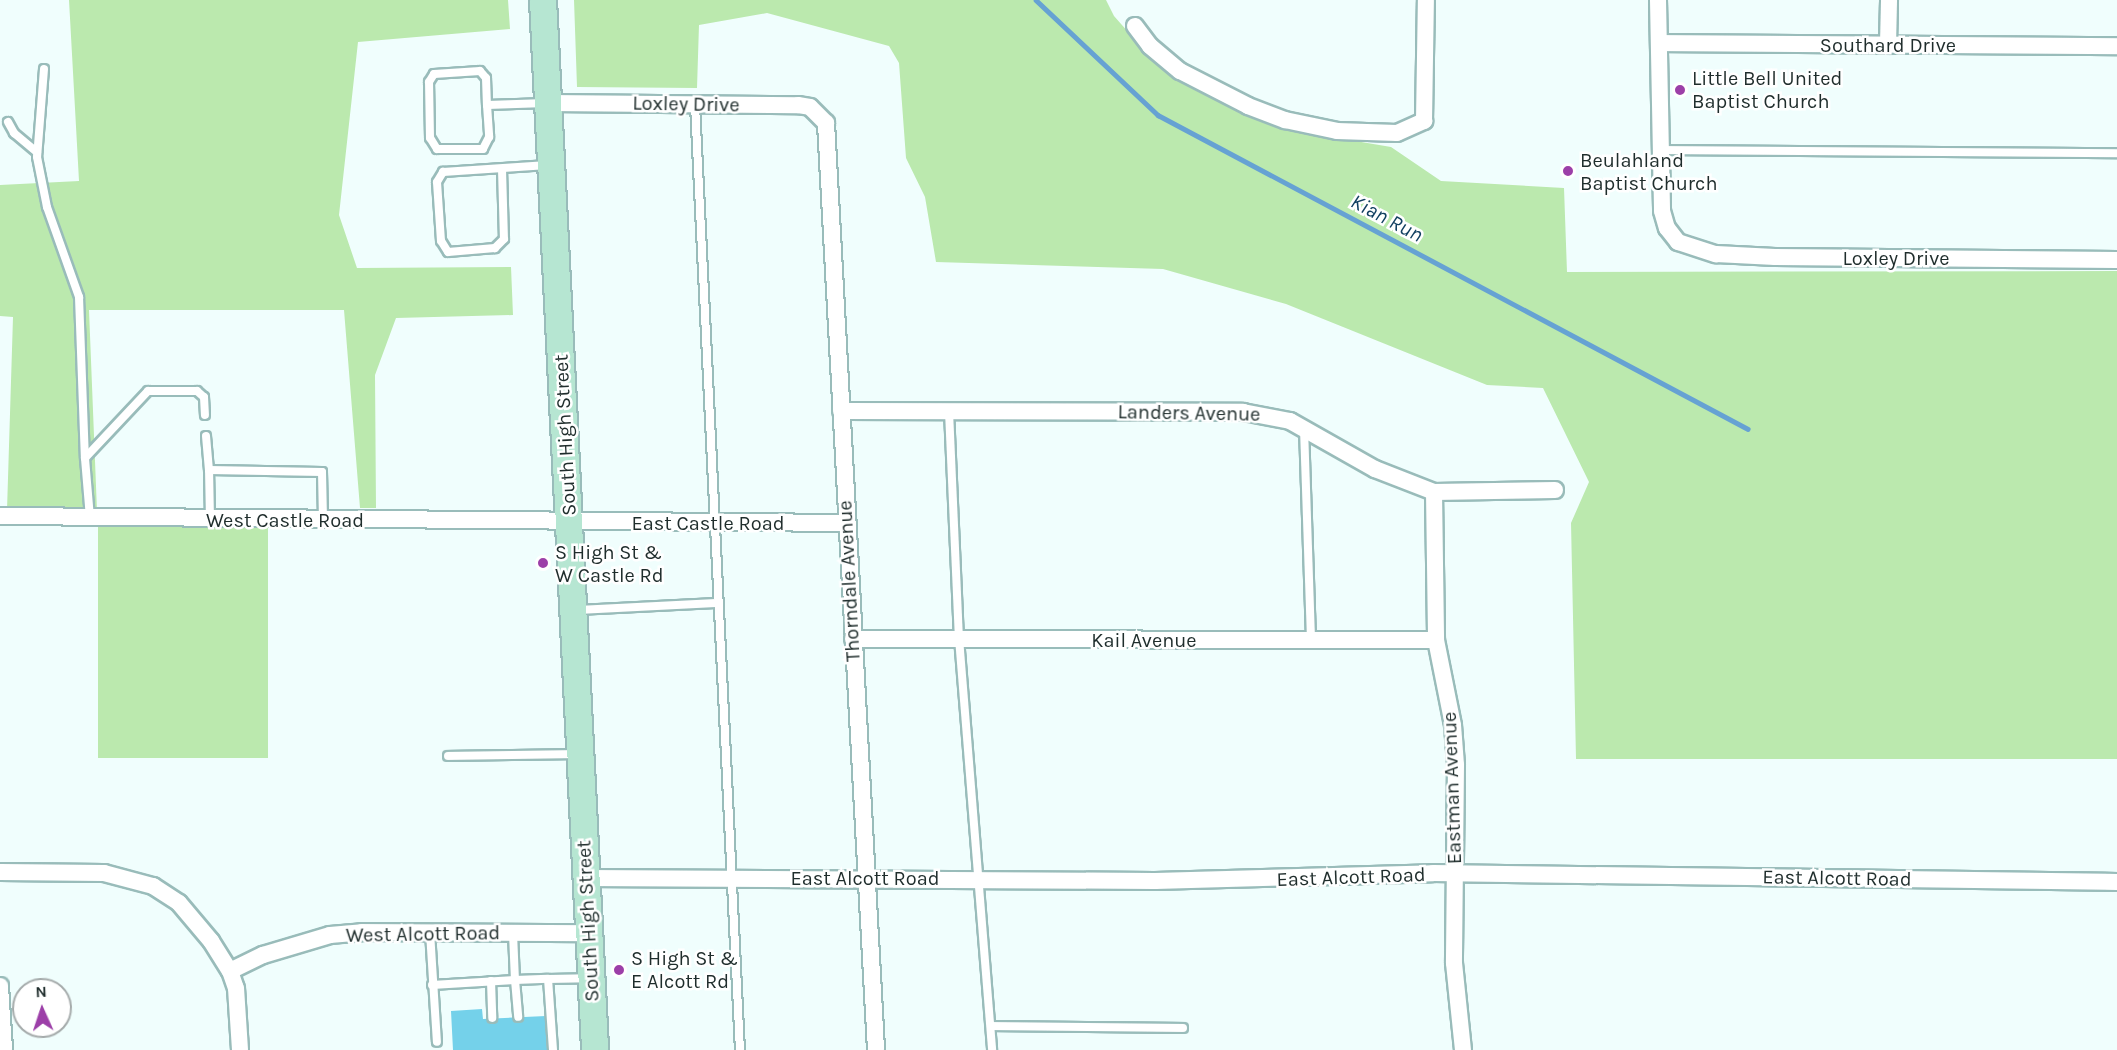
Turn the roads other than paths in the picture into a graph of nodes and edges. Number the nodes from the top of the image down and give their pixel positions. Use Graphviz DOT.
graph roads {
  1 [pos="543,0"];
  2 [pos="1426,0"];
  3 [pos="1658,0"];
  4 [pos="1889,0"];
  5 [pos="1135,26"];
  6 [pos="1660,43"];
  7 [pos="1888,45"];
  8 [pos="2117,46"];
  9 [pos="44,69"];
  10 [pos="549,103"];
  11 [pos="695,104"];
  12 [pos="488,105"];
  13 [pos="821,114"];
  14 [pos="8,122"];
  15 [pos="1661,150"];
  16 [pos="37,152"];
  17 [pos="2117,153"];
  18 [pos="552,164"];
  19 [pos="502,169"];
  20 [pos="2117,261"];
  21 [pos="841,411"];
  22 [pos="949,411"];
  23 [pos="205,415"];
  24 [pos="1304,428"];
  25 [pos="206,436"];
  26 [pos="85,458"];
  27 [pos="209,470"];
  28 [pos="1555,490"];
  29 [pos="1434,492"];
  30 [pos="0,516"];
  31 [pos="90,518"];
  32 [pos="210,519"];
  33 [pos="323,520"];
  34 [pos="569,522"];
  35 [pos="713,523"];
  36 [pos="846,523"];
  37 [pos="717,603"];
  38 [pos="573,610"];
  39 [pos="959,638"];
  40 [pos="853,639"];
  41 [pos="1436,640"];
  42 [pos="1311,641"];
  43 [pos="579,754"];
  44 [pos="448,756"];
  45 [pos="0,872"];
  46 [pos="1455,873"];
  47 [pos="730,876"];
  48 [pos="584,878"];
  49 [pos="866,878"];
  50 [pos="977,878"];
  51 [pos="2117,882"];
  52 [pos="430,932"];
  53 [pos="513,933"];
  54 [pos="588,933"];
  55 [pos="230,971"];
  56 [pos="591,978"];
  57 [pos="548,979"];
  58 [pos="515,980"];
  59 [pos="491,981"];
  60 [pos="432,985"];
  61 [pos="0,987"];
  62 [pos="518,1017"];
  63 [pos="492,1018"];
  64 [pos="991,1026"];
  65 [pos="1183,1028"];
  66 [pos="436,1042"];
  67 [pos="4,1050"];
  68 [pos="240,1050"];
  69 [pos="553,1050"];
  70 [pos="595,1050"];
  71 [pos="740,1050"];
  72 [pos="876,1050"];
  73 [pos="992,1050"];
  74 [pos="1463,1050"];
  1 -- 10 [label="main road, South High Street"];
  2 -- 5 [label="street"];
  3 -- 6 [label="street"];
  4 -- 7 [label="street"];
  6 -- 7 [label="street, Southard Drive"];
  6 -- 15 [label="street"];
  7 -- 8 [label="street, Southard Drive"];
  9 -- 16 [label="lane"];
  10 -- 11 [label="street, Loxley Drive"];
  10 -- 12 [label="lane"];
  10 -- 18 [label="main road, South High Street"];
  11 -- 13 [label="street, Loxley Drive"];
  11 -- 35 [label="lane"];
  12 -- 12 [label="lane"];
  13 -- 21 [label="street, Thorndale Avenue"];
  14 -- 16 [label="lane"];
  15 -- 17 [label="lane"];
  15 -- 20 [label="street, Loxley Drive"];
  16 -- 26 [label="lane"];
  18 -- 19 [label="lane"];
  18 -- 34 [label="main road, South High Street"];
  19 -- 19 [label="lane"];
  21 -- 22 [label="street, Landers Avenue"];
  21 -- 36 [label="street, Thorndale Avenue"];
  22 -- 24 [label="street, Landers Avenue"];
  22 -- 39 [label="lane"];
  23 -- 26 [label="lane"];
  24 -- 29 [label="street, Landers Avenue"];
  24 -- 42 [label="lane"];
  25 -- 27 [label="lane"];
  26 -- 31 [label="lane"];
  27 -- 32 [label="lane"];
  27 -- 33 [label="lane"];
  28 -- 29 [label="street, Landers Avenue"];
  29 -- 41 [label="street, Eastman Avenue"];
  30 -- 31 [label="street, West Castle Road"];
  31 -- 32 [label="street, West Castle Road"];
  32 -- 33 [label="street, West Castle Road"];
  33 -- 34 [label="street, West Castle Road"];
  34 -- 35 [label="street, East Castle Road"];
  34 -- 38 [label="main road, South High Street"];
  35 -- 36 [label="street, East Castle Road"];
  35 -- 37 [label="lane"];
  36 -- 40 [label="street, Thorndale Avenue"];
  37 -- 38 [label="lane"];
  37 -- 47 [label="lane"];
  38 -- 43 [label="main road, South High Street"];
  39 -- 40 [label="street, Kail Avenue"];
  39 -- 42 [label="street, Kail Avenue"];
  39 -- 50 [label="lane"];
  40 -- 49 [label="street, Thorndale Avenue"];
  41 -- 42 [label="street, Kail Avenue"];
  41 -- 46 [label="street, Eastman Avenue"];
  43 -- 44 [label="lane"];
  43 -- 48 [label="main road, South High Street"];
  45 -- 55 [label="street"];
  46 -- 50 [label="street, East Alcott Road"];
  46 -- 51 [label="street, East Alcott Road"];
  46 -- 74 [label="street, Eastman Avenue"];
  47 -- 48 [label="street, East Alcott Road"];
  47 -- 49 [label="street, East Alcott Road"];
  47 -- 71 [label="lane"];
  48 -- 54 [label="main road, South High Street"];
  49 -- 50 [label="street, East Alcott Road"];
  49 -- 72 [label="street, Thorndale Avenue"];
  50 -- 64 [label="lane"];
  52 -- 53 [label="street, West Alcott Road"];
  52 -- 55 [label="street, West Alcott Road"];
  52 -- 60 [label="lane"];
  53 -- 54 [label="street, West Alcott Road"];
  53 -- 58 [label="lane"];
  54 -- 56 [label="main road, South High Street"];
  55 -- 68 [label="street"];
  56 -- 57 [label="lane"];
  56 -- 70 [label="main road, South High Street"];
  57 -- 58 [label="lane"];
  57 -- 69 [label="lane"];
  58 -- 59 [label="lane"];
  58 -- 62 [label="lane"];
  59 -- 60 [label="lane"];
  59 -- 63 [label="lane"];
  60 -- 66 [label="lane"];
  61 -- 67 [label="street"];
  64 -- 65 [label="lane"];
  64 -- 73 [label="lane"];
}
